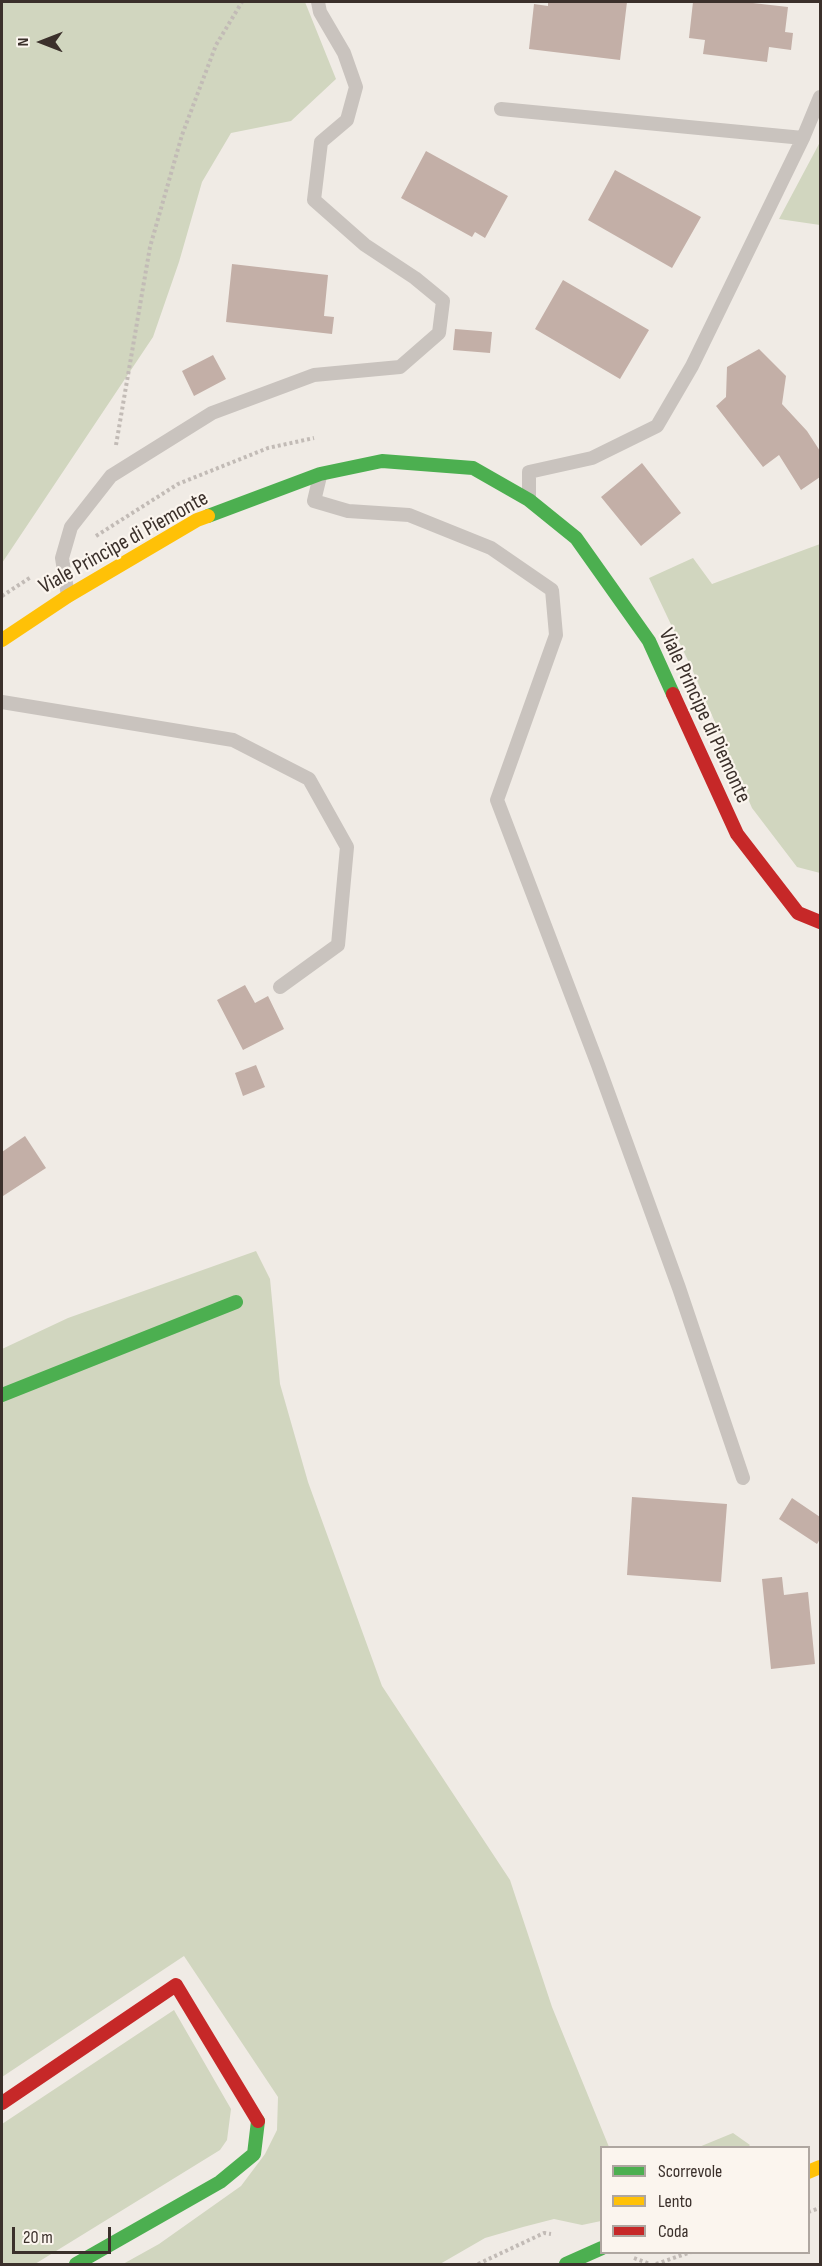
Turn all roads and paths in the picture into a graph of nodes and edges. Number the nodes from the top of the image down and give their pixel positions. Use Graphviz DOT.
graph roads {
  1 [pos="242,2"];
  2 [pos="318,2"];
  3 [pos="820,97"];
  4 [pos="501,109"];
  5 [pos="803,138"];
  6 [pos="320,437"];
  7 [pos="320,474"];
  8 [pos="111,476"];
  9 [pos="528,500"];
  10 [pos="62,558"];
  11 [pos="2,596"];
  12 [pos="68,596"];
  13 [pos="2,640"];
  14 [pos="2,702"];
  15 [pos="820,922"];
  16 [pos="280,987"];
  17 [pos="236,1302"];
  18 [pos="2,1395"];
  19 [pos="743,1478"];
  20 [pos="2,2103"];
  21 [pos="603,2254"];
  22 [pos="688,2254"];
  23 [pos="76,2265"];
  24 [pos="566,2265"];
  25 [pos="656,2265"];
  1 -- 8 [label="path"];
  2 -- 8 [label="lane"];
  3 -- 5 [label="lane"];
  4 -- 5 [label="lane"];
  5 -- 9 [label="lane"];
  6 -- 10 [label="path"];
  7 -- 9 [label="street, Viale Principe di Piemonte"];
  7 -- 12 [label="street, Viale Principe di Piemonte"];
  7 -- 19 [label="lane"];
  8 -- 10 [label="lane"];
  9 -- 15 [label="street, Viale Principe di Piemonte"];
  10 -- 11 [label="path"];
  10 -- 12 [label="lane"];
  12 -- 13 [label="street, Viale Principe di Piemonte"];
  14 -- 16 [label="lane"];
  17 -- 18 [label="street"];
  20 -- 23 [label="street"];
  21 -- 24 [label="street"];
  22 -- 25 [label="path"];
}
